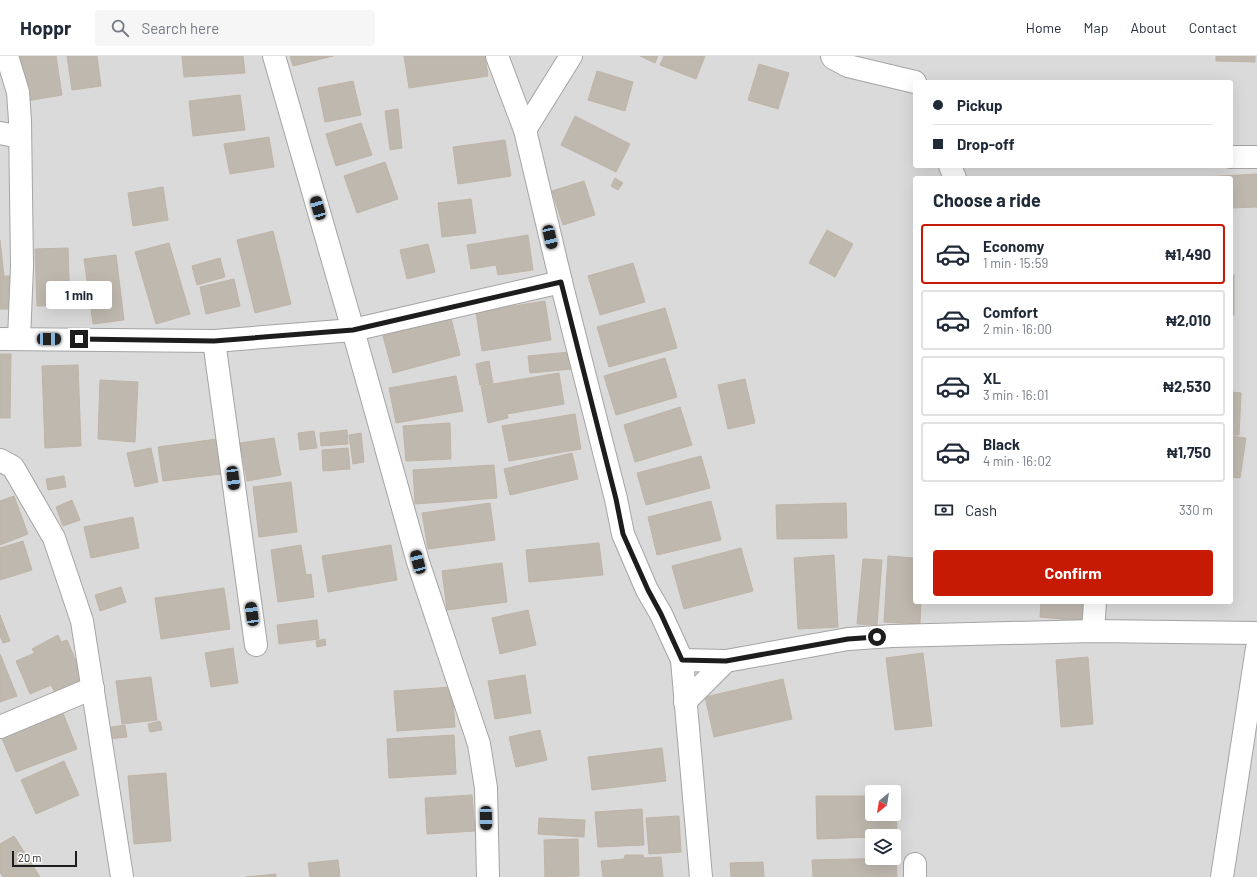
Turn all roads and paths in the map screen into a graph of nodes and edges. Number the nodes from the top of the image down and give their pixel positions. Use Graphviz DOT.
graph roads {
  1 [pos="7,56"];
  2 [pos="274,56"];
  3 [pos="497,56"];
  4 [pos="571,56"];
  5 [pos="832,56"];
  6 [pos="913,82"];
  7 [pos="525,130"];
  8 [pos="10,135"];
  9 [pos="1233,157"];
  10 [pos="1257,157"];
  11 [pos="561,282"];
  12 [pos="353,330"];
  13 [pos="9,339"];
  14 [pos="214,341"];
  15 [pos="0,460"];
  16 [pos="1095,604"];
  17 [pos="1093,631"];
  18 [pos="1257,633"];
  19 [pos="256,645"];
  20 [pos="1257,648"];
  21 [pos="682,660"];
  22 [pos="726,661"];
  23 [pos="93,688"];
  24 [pos="685,702"];
  25 [pos="0,727"];
  26 [pos="122,877"];
  27 [pos="488,877"];
  28 [pos="701,877"];
  29 [pos="1222,877"];
  1 -- 8 [label="street"];
  2 -- 12 [label="street"];
  3 -- 7 [label="street"];
  4 -- 7 [label="street"];
  5 -- 6 [label="street"];
  7 -- 11 [label="street"];
  8 -- 13 [label="street"];
  9 -- 10 [label="street"];
  11 -- 12 [label="street"];
  11 -- 21 [label="street"];
  12 -- 14 [label="street"];
  12 -- 27 [label="street"];
  13 -- 14 [label="street"];
  14 -- 19 [label="street"];
  15 -- 23 [label="street"];
  16 -- 17 [label="street"];
  17 -- 18 [label="street"];
  17 -- 22 [label="street"];
  20 -- 29 [label="street"];
  21 -- 22 [label="street"];
  21 -- 24 [label="street"];
  22 -- 24 [label="street"];
  23 -- 25 [label="street"];
  23 -- 26 [label="street"];
  24 -- 28 [label="street"];
}
